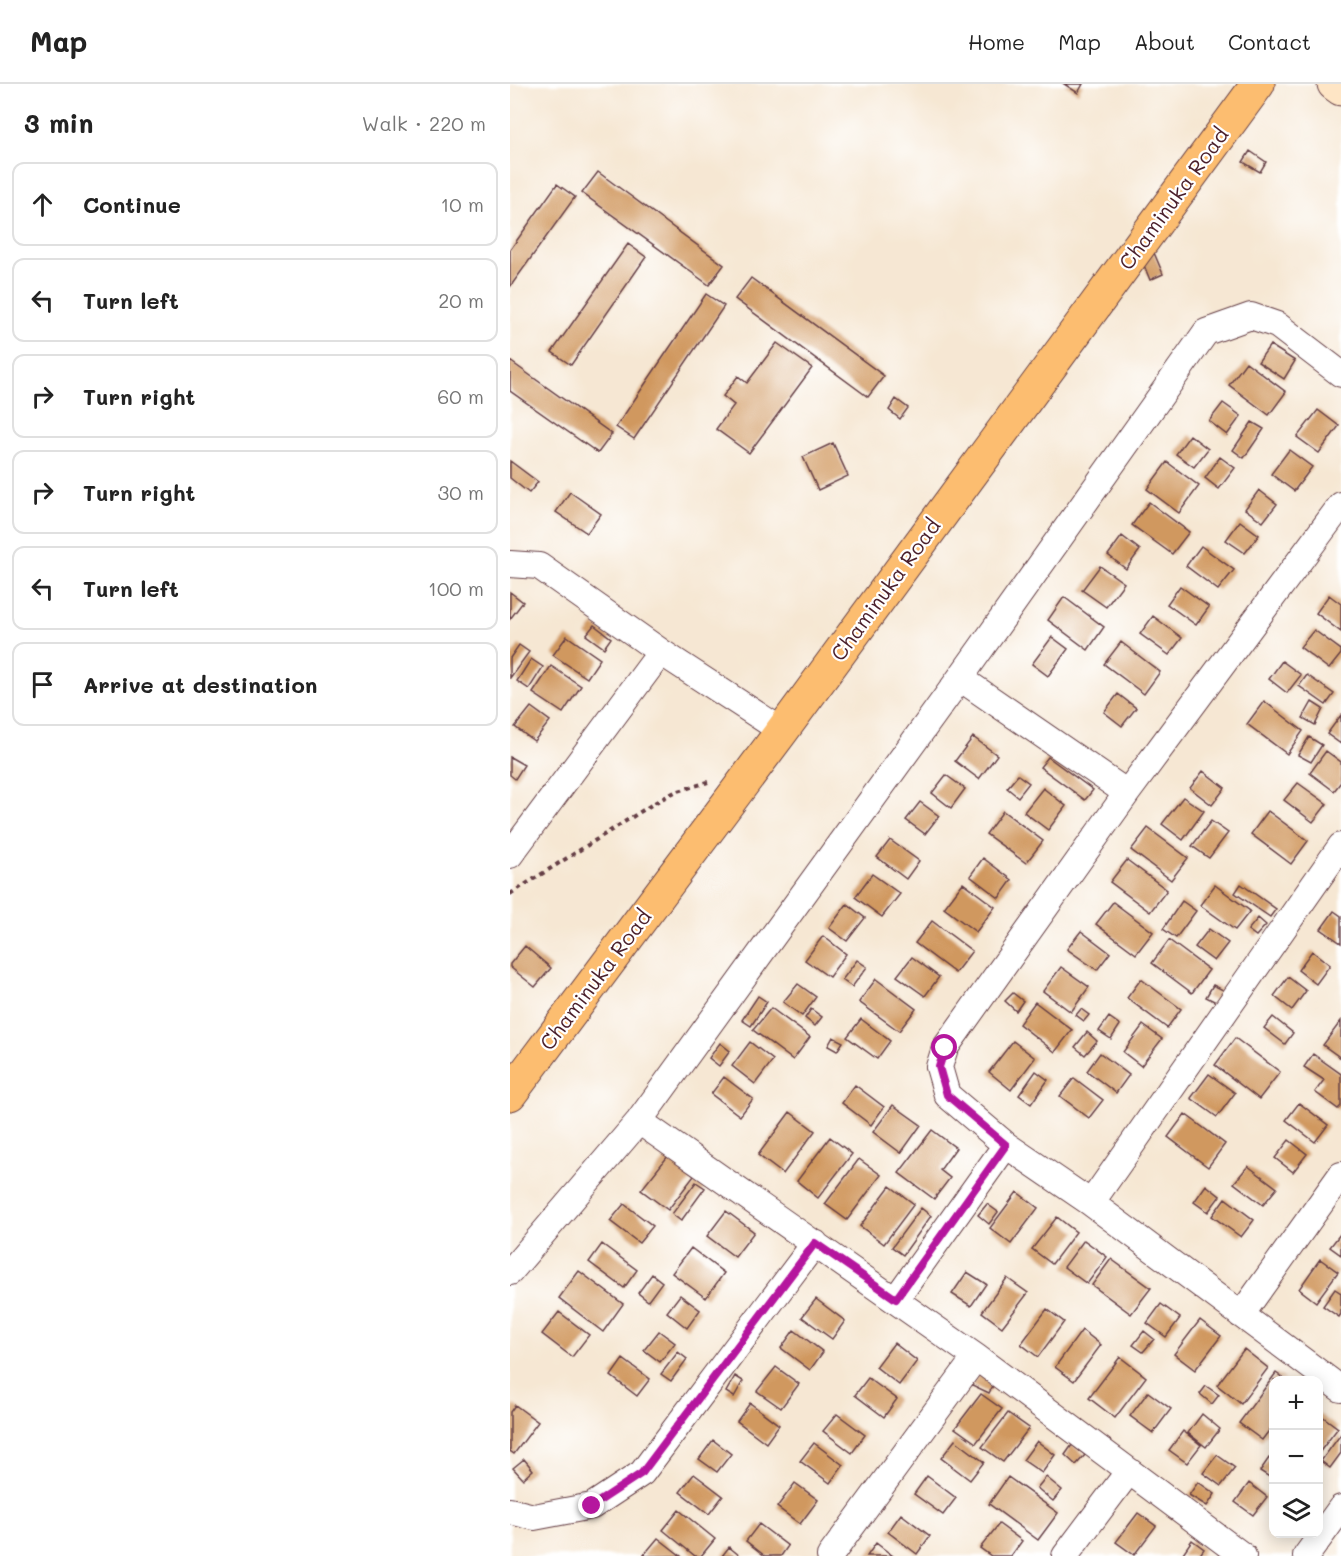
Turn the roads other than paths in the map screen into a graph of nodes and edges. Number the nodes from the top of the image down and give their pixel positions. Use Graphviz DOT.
graph roads {
  1 [pos="1258,84"];
  2 [pos="1334,84"];
  3 [pos="1341,89"];
  4 [pos="1341,374"];
  5 [pos="1341,506"];
  6 [pos="510,564"];
  7 [pos="661,652"];
  8 [pos="960,678"];
  9 [pos="782,731"];
  10 [pos="1127,793"];
  11 [pos="1341,846"];
  12 [pos="510,855"];
  13 [pos="510,1094"];
  14 [pos="639,1121"];
  15 [pos="1006,1145"];
  16 [pos="1341,1175"];
  17 [pos="1091,1203"];
  18 [pos="815,1243"];
  19 [pos="510,1272"];
  20 [pos="896,1299"];
  21 [pos="1241,1315"];
  22 [pos="976,1357"];
  23 [pos="1341,1389"];
  24 [pos="1130,1471"];
  25 [pos="1341,1508"];
  26 [pos="510,1511"];
  27 [pos="830,1556"];
  28 [pos="1065,1556"];
  29 [pos="1243,1556"];
  30 [pos="1306,1556"];
  1 -- 9 [label="main road, Chaminuka Road"];
  2 -- 3 [label="street"];
  4 -- 8 [label="street"];
  5 -- 10 [label="street"];
  6 -- 7 [label="street"];
  7 -- 9 [label="street"];
  7 -- 12 [label="street"];
  8 -- 10 [label="street"];
  8 -- 14 [label="street"];
  9 -- 13 [label="main road, Chaminuka Road"];
  10 -- 15 [label="street"];
  11 -- 17 [label="street"];
  14 -- 18 [label="street"];
  14 -- 19 [label="street"];
  15 -- 17 [label="street"];
  15 -- 20 [label="street"];
  16 -- 21 [label="street"];
  17 -- 21 [label="street"];
  18 -- 20 [label="street"];
  18 -- 26 [label="street"];
  20 -- 22 [label="street"];
  21 -- 23 [label="street"];
  22 -- 24 [label="street"];
  22 -- 27 [label="street"];
  24 -- 28 [label="street"];
  24 -- 29 [label="street"];
  25 -- 30 [label="street"];
}
